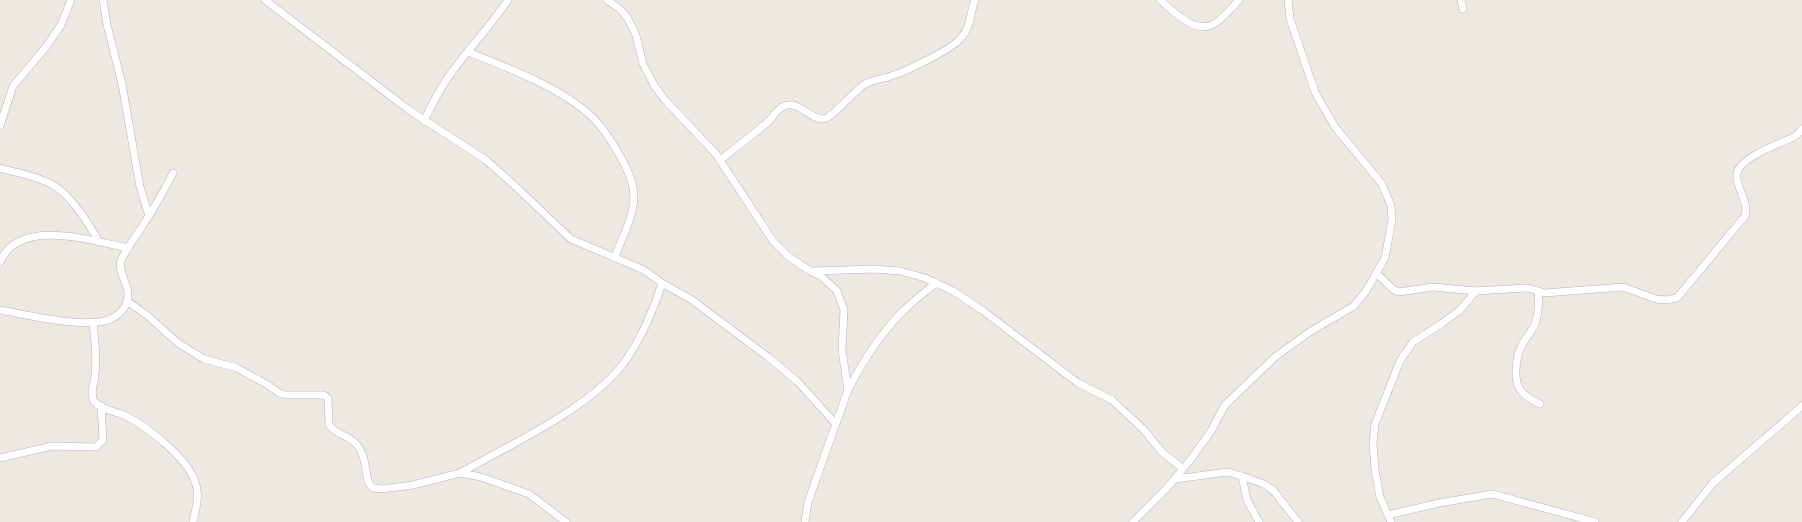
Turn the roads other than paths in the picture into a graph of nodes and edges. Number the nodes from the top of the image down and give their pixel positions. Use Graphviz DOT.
graph roads {
  1 [pos="71,0"];
  2 [pos="104,0"];
  3 [pos="265,0"];
  4 [pos="508,0"];
  5 [pos="607,0"];
  6 [pos="976,0"];
  7 [pos="1160,0"];
  8 [pos="1239,0"];
  9 [pos="1288,0"];
  10 [pos="1461,0"];
  11 [pos="1463,9"];
  12 [pos="468,52"];
  13 [pos="424,121"];
  14 [pos="0,126"];
  15 [pos="1802,129"];
  16 [pos="720,160"];
  17 [pos="0,168"];
  18 [pos="174,173"];
  19 [pos="149,216"];
  20 [pos="99,242"];
  21 [pos="128,248"];
  22 [pos="615,257"];
  23 [pos="0,262"];
  24 [pos="810,271"];
  25 [pos="1376,273"];
  26 [pos="662,283"];
  27 [pos="936,283"];
  28 [pos="1476,291"];
  29 [pos="1538,291"];
  30 [pos="128,301"];
  31 [pos="0,310"];
  32 [pos="93,322"];
  33 [pos="848,390"];
  34 [pos="1540,404"];
  35 [pos="101,406"];
  36 [pos="1802,406"];
  37 [pos="835,423"];
  38 [pos="0,458"];
  39 [pos="1183,469"];
  40 [pos="460,473"];
  41 [pos="1242,476"];
  42 [pos="1175,479"];
  43 [pos="1388,515"];
  44 [pos="193,522"];
  45 [pos="566,522"];
  46 [pos="805,522"];
  47 [pos="1133,522"];
  48 [pos="1259,522"];
  49 [pos="1298,522"];
  50 [pos="1391,522"];
  51 [pos="1594,522"];
  52 [pos="1682,522"];
  1 -- 14 [label="street"];
  2 -- 19 [label="street"];
  3 -- 13 [label="street"];
  4 -- 12 [label="street"];
  5 -- 16 [label="street"];
  6 -- 16 [label="street"];
  7 -- 8 [label="street"];
  9 -- 25 [label="street"];
  10 -- 11 [label="street"];
  12 -- 13 [label="street"];
  12 -- 22 [label="street"];
  13 -- 22 [label="street"];
  15 -- 29 [label="street"];
  16 -- 24 [label="street"];
  17 -- 20 [label="street"];
  18 -- 19 [label="street"];
  19 -- 21 [label="street"];
  20 -- 21 [label="street"];
  20 -- 23 [label="street"];
  21 -- 30 [label="street"];
  22 -- 26 [label="street"];
  24 -- 27 [label="street"];
  24 -- 33 [label="street"];
  25 -- 28 [label="street"];
  25 -- 39 [label="street"];
  26 -- 37 [label="street"];
  26 -- 40 [label="street"];
  27 -- 33 [label="street"];
  27 -- 39 [label="street"];
  28 -- 29 [label="street"];
  28 -- 43 [label="street"];
  29 -- 34 [label="street"];
  30 -- 32 [label="street"];
  30 -- 40 [label="street"];
  31 -- 32 [label="street"];
  32 -- 35 [label="street"];
  33 -- 37 [label="street"];
  35 -- 38 [label="street"];
  35 -- 44 [label="street"];
  36 -- 52 [label="street"];
  37 -- 46 [label="street"];
  39 -- 42 [label="street"];
  40 -- 45 [label="street"];
  41 -- 42 [label="street"];
  41 -- 48 [label="street"];
  41 -- 49 [label="street"];
  42 -- 47 [label="street"];
  43 -- 50 [label="street"];
  43 -- 51 [label="street"];
}
